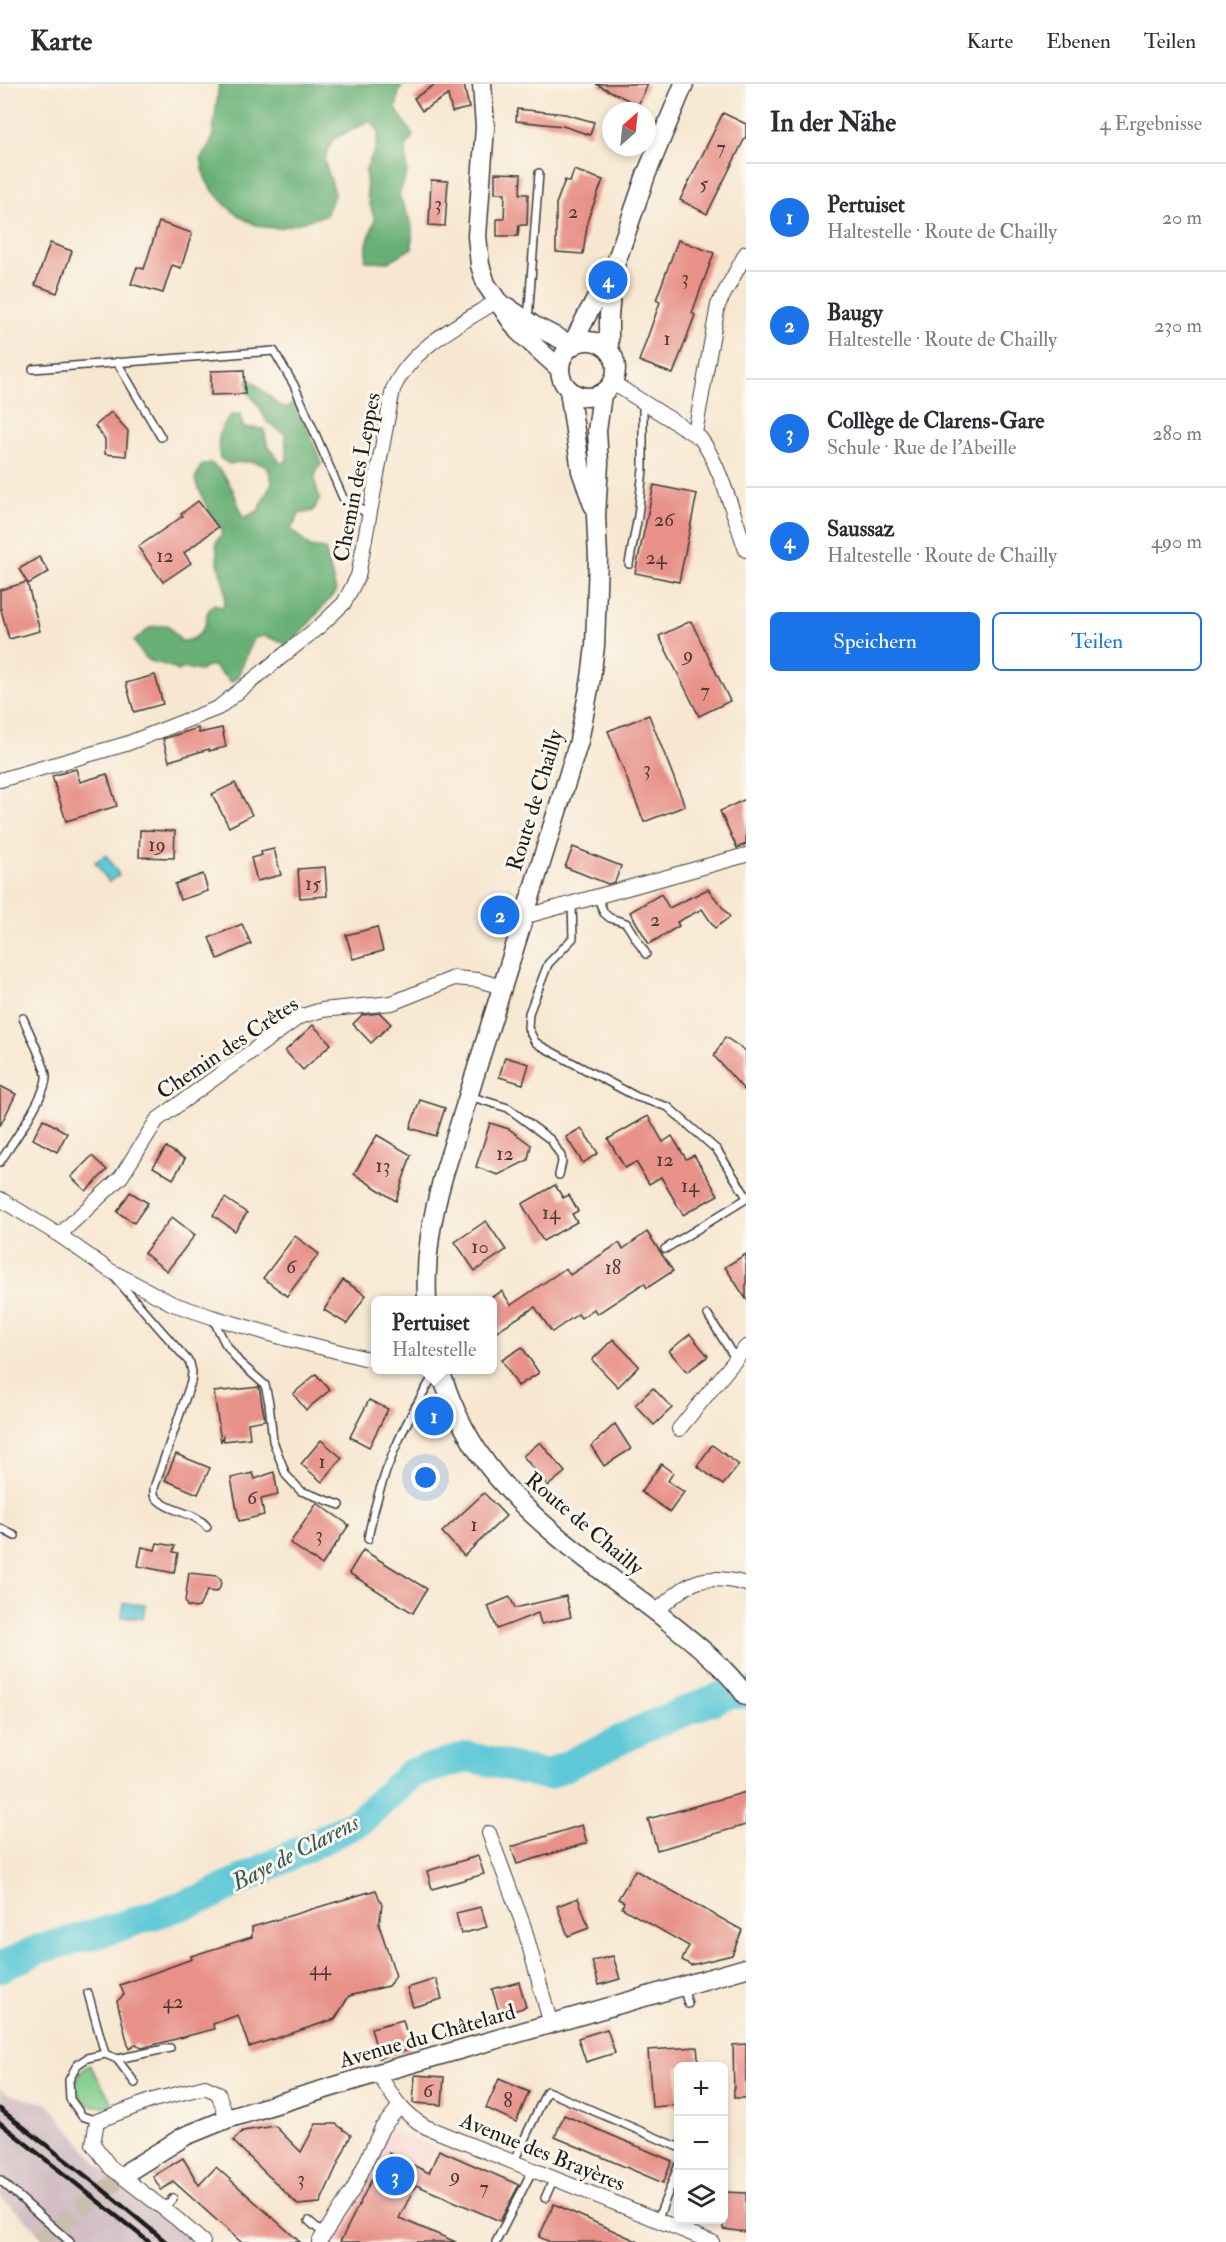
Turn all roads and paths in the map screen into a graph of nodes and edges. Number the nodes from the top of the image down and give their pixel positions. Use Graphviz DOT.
graph roads {
  1 [pos="482,84"];
  2 [pos="684,84"];
  3 [pos="539,173"];
  4 [pos="746,253"];
  5 [pos="613,271"];
  6 [pos="497,301"];
  7 [pos="528,322"];
  8 [pos="572,345"];
  9 [pos="609,350"];
  10 [pos="117,362"];
  11 [pos="33,369"];
  12 [pos="560,369"];
  13 [pos="607,389"];
  14 [pos="569,390"];
  15 [pos="643,401"];
  16 [pos="695,434"];
  17 [pos="161,437"];
  18 [pos="368,514"];
  19 [pos="596,516"];
  20 [pos="746,550"];
  21 [pos="629,564"];
  22 [pos="0,780"];
  23 [pos="746,855"];
  24 [pos="597,896"];
  25 [pos="572,903"];
  26 [pos="524,917"];
  27 [pos="646,954"];
  28 [pos="502,987"];
  29 [pos="23,1018"];
  30 [pos="469,1096"];
  31 [pos="0,1162"];
  32 [pos="559,1175"];
  33 [pos="746,1197"];
  34 [pos="0,1199"];
  35 [pos="59,1235"];
  36 [pos="665,1249"];
  37 [pos="109,1270"];
  38 [pos="427,1296"];
  39 [pos="708,1315"];
  40 [pos="212,1317"];
  41 [pos="746,1347"];
  42 [pos="371,1360"];
  43 [pos="736,1360"];
  44 [pos="435,1374"];
  45 [pos="440,1374"];
  46 [pos="679,1428"];
  47 [pos="340,1506"];
  48 [pos="207,1527"];
  49 [pos="0,1528"];
  50 [pos="15,1536"];
  51 [pos="368,1539"];
  52 [pos="746,1584"];
  53 [pos="656,1612"];
  54 [pos="746,1696"];
  55 [pos="489,1833"];
  56 [pos="746,1968"];
  57 [pos="683,1986"];
  58 [pos="88,1993"];
  59 [pos="688,2004"];
  60 [pos="551,2025"];
  61 [pos="170,2048"];
  62 [pos="105,2054"];
  63 [pos="117,2059"];
  64 [pos="378,2073"];
  65 [pos="135,2083"];
  66 [pos="399,2107"];
  67 [pos="227,2119"];
  68 [pos="97,2121"];
  69 [pos="674,2145"];
  70 [pos="514,2162"];
  71 [pos="533,2169"];
  72 [pos="129,2170"];
  73 [pos="677,2170"];
  74 [pos="554,2178"];
  75 [pos="0,2180"];
  76 [pos="545,2198"];
  77 [pos="309,2221"];
  78 [pos="657,2221"];
  79 [pos="321,2238"];
  80 [pos="70,2242"];
  81 [pos="203,2242"];
  82 [pos="496,2242"];
  83 [pos="712,2242"];
  1 -- 6 [label="main road"];
  2 -- 5 [label="main road"];
  3 -- 7 [label="lane"];
  4 -- 16 [label="street"];
  5 -- 8 [label="main road"];
  5 -- 9 [label="main road"];
  6 -- 7 [label="main road"];
  6 -- 12 [label="main road"];
  6 -- 18 [label="street, Chemin des Leppes"];
  7 -- 8 [label="main road"];
  8 -- 9 [label="main road"];
  8 -- 12 [label="main road"];
  9 -- 13 [label="main road"];
  10 -- 11 [label="lane"];
  10 -- 17 [label="lane"];
  10 -- 18 [label="lane"];
  12 -- 14 [label="main road"];
  13 -- 14 [label="main road"];
  13 -- 15 [label="street"];
  13 -- 19 [label="main road, Route de Chailly"];
  14 -- 19 [label="main road, Route de Chailly"];
  15 -- 16 [label="street"];
  15 -- 21 [label="lane"];
  16 -- 20 [label="street"];
  18 -- 22 [label="street, Chemin des Leppes"];
  19 -- 26 [label="main road, Route de Chailly"];
  23 -- 24 [label="street"];
  24 -- 25 [label="street"];
  24 -- 27 [label="lane"];
  25 -- 26 [label="street"];
  25 -- 33 [label="lane"];
  26 -- 28 [label="main road, Route de Chailly"];
  28 -- 30 [label="main road, Route de Chailly"];
  28 -- 35 [label="street, Chemin des Crêtes"];
  29 -- 31 [label="lane"];
  30 -- 32 [label="lane"];
  30 -- 38 [label="main road, Route de Chailly"];
  33 -- 36 [label="lane"];
  34 -- 35 [label="street"];
  35 -- 37 [label="street"];
  37 -- 40 [label="street"];
  37 -- 48 [label="lane"];
  39 -- 43 [label="lane"];
  40 -- 42 [label="street"];
  40 -- 47 [label="lane"];
  41 -- 43 [label="street"];
  43 -- 46 [label="street"];
  44 -- 51 [label="lane"];
  45 -- 53 [label="main road, Route de Chailly"];
  49 -- 50 [label="lane"];
  52 -- 53 [label="street"];
  53 -- 54 [label="main road, Route de Chailly"];
  55 -- 60 [label="street"];
  56 -- 57 [label="main road, Avenue du Châtelard"];
  57 -- 59 [label="lane"];
  57 -- 60 [label="main road, Avenue du Châtelard"];
  58 -- 62 [label="lane"];
  60 -- 64 [label="main road, Avenue du Châtelard"];
  61 -- 63 [label="lane"];
  62 -- 63 [label="lane"];
  62 -- 68 [label="lane"];
  63 -- 65 [label="lane"];
  64 -- 66 [label="street, Avenue des Brayères"];
  64 -- 67 [label="main road, Avenue du Châtelard"];
  66 -- 70 [label="street, Avenue des Brayères"];
  66 -- 79 [label="street"];
  67 -- 68 [label="street"];
  67 -- 72 [label="main road, Avenue du Châtelard"];
  68 -- 81 [label="street"];
  69 -- 70 [label="lane"];
  70 -- 71 [label="street, Avenue des Brayères"];
  71 -- 74 [label="street, Avenue des Brayères"];
  71 -- 82 [label="lane"];
  73 -- 78 [label="lane"];
  74 -- 76 [label="lane"];
  74 -- 78 [label="street, Avenue des Brayères"];
  75 -- 80 [label="lane"];
  77 -- 79 [label="lane"];
  78 -- 83 [label="street, Avenue des Brayères"];
}
